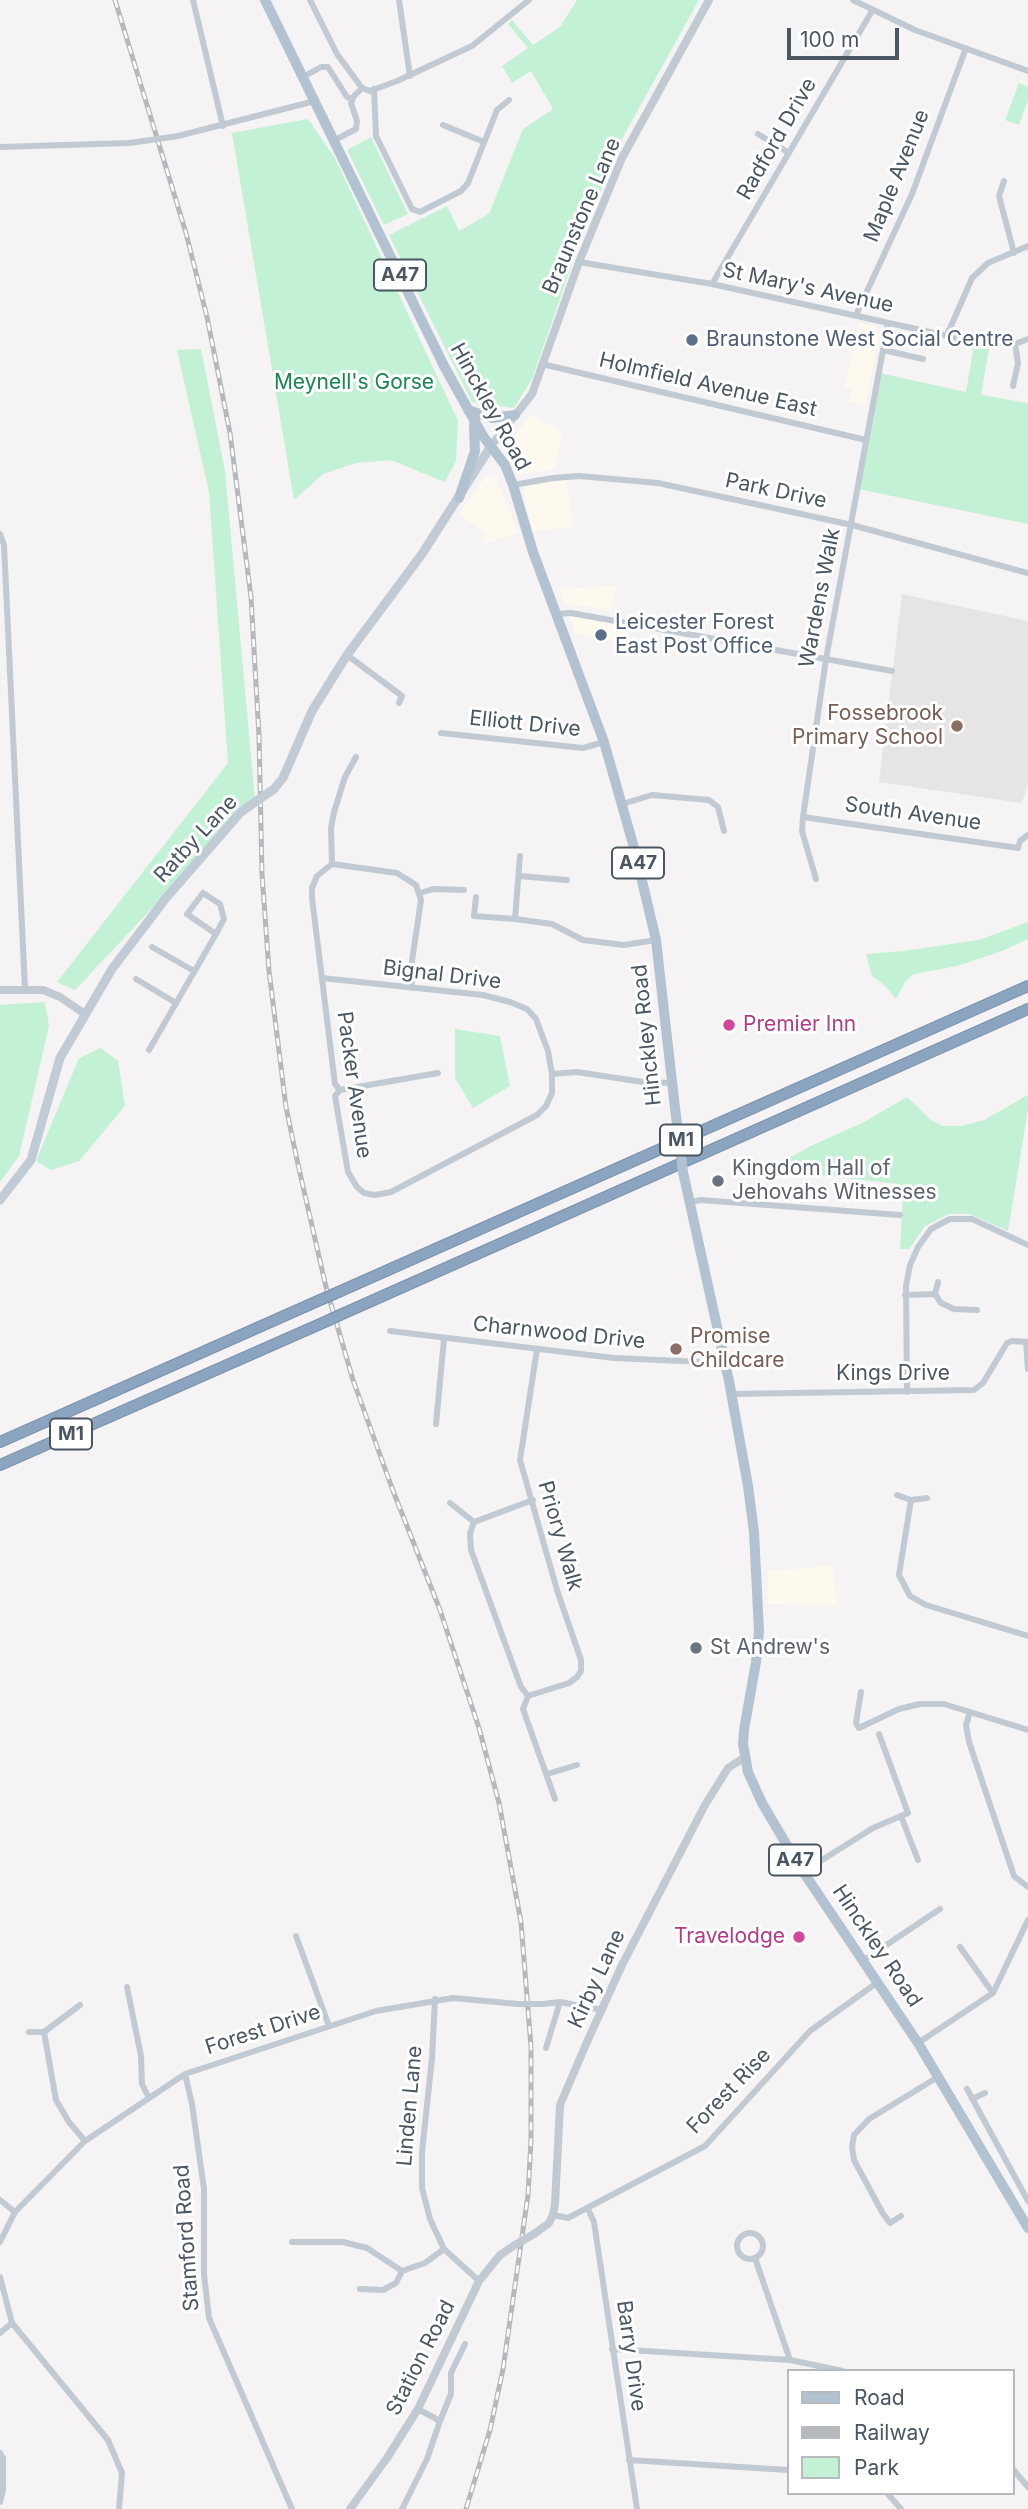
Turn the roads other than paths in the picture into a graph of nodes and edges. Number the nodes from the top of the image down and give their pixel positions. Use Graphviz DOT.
graph roads {
  1 [pos="193,0"];
  2 [pos="265,0"];
  3 [pos="310,0"];
  4 [pos="399,0"];
  5 [pos="529,0"];
  6 [pos="709,0"];
  7 [pos="853,0"];
  8 [pos="872,10"];
  9 [pos="966,48"];
  10 [pos="1028,71"];
  11 [pos="303,76"];
  12 [pos="410,76"];
  13 [pos="362,88"];
  14 [pos="374,89"];
  15 [pos="352,99"];
  16 [pos="509,100"];
  17 [pos="315,101"];
  18 [pos="443,125"];
  19 [pos="223,126"];
  20 [pos="758,134"];
  21 [pos="334,141"];
  22 [pos="484,142"];
  23 [pos="0,147"];
  24 [pos="789,153"];
  25 [pos="1004,181"];
  26 [pos="1028,246"];
  27 [pos="1014,253"];
  28 [pos="579,262"];
  29 [pos="712,284"];
  30 [pos="856,315"];
  31 [pos="888,323"];
  32 [pos="947,335"];
  33 [pos="1028,340"];
  34 [pos="1015,344"];
  35 [pos="883,350"];
  36 [pos="923,359"];
  37 [pos="542,364"];
  38 [pos="1013,386"];
  39 [pos="467,410"];
  40 [pos="515,415"];
  41 [pos="474,421"];
  42 [pos="866,440"];
  43 [pos="491,446"];
  44 [pos="513,485"];
  45 [pos="458,498"];
  46 [pos="852,525"];
  47 [pos="0,534"];
  48 [pos="1028,573"];
  49 [pos="556,614"];
  50 [pos="347,655"];
  51 [pos="826,659"];
  52 [pos="892,671"];
  53 [pos="399,703"];
  54 [pos="441,733"];
  55 [pos="604,742"];
  56 [pos="356,757"];
  57 [pos="622,804"];
  58 [pos="803,817"];
  59 [pos="724,831"];
  60 [pos="1028,835"];
  61 [pos="520,856"];
  62 [pos="332,864"];
  63 [pos="519,876"];
  64 [pos="816,879"];
  65 [pos="567,880"];
  66 [pos="464,890"];
  67 [pos="420,892"];
  68 [pos="476,897"];
  69 [pos="515,919"];
  70 [pos="216,934"];
  71 [pos="656,940"];
  72 [pos="152,947"];
  73 [pos="194,971"];
  74 [pos="322,978"];
  75 [pos="136,979"];
  76 [pos="1028,986"];
  77 [pos="412,988"];
  78 [pos="25,989"];
  79 [pos="0,990"];
  80 [pos="176,1003"];
  81 [pos="1028,1009"];
  82 [pos="85,1014"];
  83 [pos="149,1051"];
  84 [pos="438,1073"];
  85 [pos="552,1074"];
  86 [pos="673,1083"];
  87 [pos="340,1090"];
  88 [pos="688,1198"];
  89 [pos="0,1200"];
  90 [pos="900,1215"];
  91 [pos="1028,1245"];
  92 [pos="938,1282"];
  93 [pos="905,1294"];
  94 [pos="935,1294"];
  95 [pos="977,1310"];
  96 [pos="390,1331"];
  97 [pos="444,1339"];
  98 [pos="1027,1342"];
  99 [pos="537,1349"];
  100 [pos="726,1363"];
  101 [pos="1028,1369"];
  102 [pos="907,1392"];
  103 [pos="732,1394"];
  104 [pos="436,1424"];
  105 [pos="0,1442"];
  106 [pos="0,1465"];
  107 [pos="897,1495"];
  108 [pos="927,1498"];
  109 [pos="533,1500"];
  110 [pos="911,1500"];
  111 [pos="450,1503"];
  112 [pos="474,1522"];
  113 [pos="1028,1636"];
  114 [pos="861,1692"];
  115 [pos="528,1696"];
  116 [pos="970,1712"];
  117 [pos="1028,1730"];
  118 [pos="879,1734"];
  119 [pos="744,1757"];
  120 [pos="577,1765"];
  121 [pos="567,1769"];
  122 [pos="547,1774"];
  123 [pos="571,1776"];
  124 [pos="555,1799"];
  125 [pos="901,1816"];
  126 [pos="918,1860"];
  127 [pos="803,1872"];
  128 [pos="1028,1887"];
  129 [pos="940,1909"];
  130 [pos="1028,1920"];
  131 [pos="296,1936"];
  132 [pos="960,1947"];
  133 [pos="864,1961"];
  134 [pos="878,1982"];
  135 [pos="127,1987"];
  136 [pos="993,1993"];
  137 [pos="435,1999"];
  138 [pos="560,2002"];
  139 [pos="80,2005"];
  140 [pos="601,2010"];
  141 [pos="329,2026"];
  142 [pos="29,2032"];
  143 [pos="44,2032"];
  144 [pos="918,2043"];
  145 [pos="546,2048"];
  146 [pos="185,2074"];
  147 [pos="938,2077"];
  148 [pos="967,2089"];
  149 [pos="985,2092"];
  150 [pos="149,2098"];
  151 [pos="972,2099"];
  152 [pos="85,2141"];
  153 [pos="0,2200"];
  154 [pos="1028,2201"];
  155 [pos="588,2209"];
  156 [pos="15,2212"];
  157 [pos="553,2215"];
  158 [pos="901,2216"];
  159 [pos="1028,2228"];
  160 [pos="0,2242"];
  161 [pos="292,2242"];
  162 [pos="444,2249"];
  163 [pos="755,2258"];
  164 [pos="402,2271"];
  165 [pos="0,2277"];
  166 [pos="480,2281"];
  167 [pos="360,2289"];
  168 [pos="12,2323"];
  169 [pos="0,2333"];
  170 [pos="465,2344"];
  171 [pos="612,2349"];
  172 [pos="790,2360"];
  173 [pos="833,2369"];
  174 [pos="418,2409"];
  175 [pos="440,2421"];
  176 [pos="0,2453"];
  177 [pos="629,2460"];
  178 [pos="786,2470"];
  179 [pos="1014,2470"];
  180 [pos="1028,2471"];
  181 [pos="1020,2477"];
  182 [pos="1028,2487"];
  183 [pos="889,2495"];
  184 [pos="0,2502"];
  185 [pos="119,2509"];
  186 [pos="292,2509"];
  187 [pos="350,2509"];
  188 [pos="402,2509"];
  189 [pos="637,2509"];
  190 [pos="901,2509"];
  1 -- 19 [label="street"];
  2 -- 11 [label="main road, Hinckley Road / A47"];
  3 -- 13 [label="street"];
  4 -- 12 [label="street"];
  5 -- 12 [label="street"];
  6 -- 28 [label="street, Braunstone Lane"];
  7 -- 8 [label="street"];
  8 -- 9 [label="street"];
  8 -- 24 [label="street, Radford Drive"];
  9 -- 10 [label="street"];
  9 -- 30 [label="street, Maple Avenue"];
  11 -- 15 [label="street"];
  11 -- 17 [label="main road, Hinckley Road / A47"];
  12 -- 14 [label="street"];
  13 -- 14 [label="street"];
  13 -- 15 [label="street"];
  14 -- 22 [label="street"];
  15 -- 21 [label="street"];
  16 -- 22 [label="street"];
  17 -- 19 [label="street"];
  17 -- 21 [label="main road, Hinckley Road / A47"];
  18 -- 22 [label="street"];
  19 -- 23 [label="street, bridge"];
  20 -- 24 [label="street"];
  21 -- 39 [label="main road, Hinckley Road / A47"];
  24 -- 29 [label="street, Radford Drive"];
  25 -- 27 [label="street"];
  26 -- 27 [label="street"];
  27 -- 32 [label="street"];
  28 -- 29 [label="street, St Mary's Avenue"];
  28 -- 37 [label="street, Braunstone Lane"];
  29 -- 30 [label="street, St Mary's Avenue"];
  30 -- 31 [label="street, St Mary's Avenue"];
  31 -- 32 [label="street, St Mary's Avenue"];
  31 -- 35 [label="street, Wardens Walk"];
  32 -- 34 [label="street, St Mary's Avenue"];
  33 -- 34 [label="street, St Mary's Avenue"];
  34 -- 38 [label="street"];
  35 -- 36 [label="street"];
  35 -- 42 [label="street, Wardens Walk"];
  37 -- 40 [label="street, Braunstone Lane"];
  37 -- 42 [label="street, Holmfield Avenue East"];
  39 -- 40 [label="main road"];
  39 -- 41 [label="main road, Hinckley Road / A47"];
  40 -- 43 [label="street, Braunstone Lane"];
  41 -- 43 [label="main road, Hinckley Road / A47"];
  41 -- 45 [label="main road"];
  42 -- 46 [label="street, Wardens Walk"];
  43 -- 44 [label="main road, Hinckley Road / A47"];
  43 -- 45 [label="main road, Ratby Lane"];
  44 -- 46 [label="street, Park Drive"];
  44 -- 49 [label="main road, Hinckley Road / A47"];
  45 -- 50 [label="main road, Ratby Lane"];
  46 -- 48 [label="street, Park Drive"];
  46 -- 51 [label="street, Wardens Walk"];
  47 -- 78 [label="street"];
  49 -- 51 [label="street"];
  49 -- 55 [label="main road, Hinckley Road / A47"];
  50 -- 53 [label="street"];
  50 -- 82 [label="main road, Ratby Lane, bridge"];
  51 -- 52 [label="street"];
  51 -- 58 [label="street, Wardens Walk"];
  54 -- 55 [label="street, Elliott Drive"];
  55 -- 57 [label="main road, Hinckley Road / A47"];
  56 -- 62 [label="street"];
  57 -- 59 [label="street"];
  57 -- 71 [label="main road, Hinckley Road / A47"];
  58 -- 60 [label="street, South Avenue"];
  58 -- 64 [label="street, Wardens Walk"];
  61 -- 63 [label="street"];
  62 -- 67 [label="street"];
  62 -- 74 [label="street, Packer Avenue"];
  63 -- 65 [label="street"];
  63 -- 69 [label="street"];
  66 -- 67 [label="street"];
  67 -- 77 [label="street"];
  68 -- 69 [label="street"];
  69 -- 71 [label="street"];
  70 -- 70 [label="street"];
  70 -- 73 [label="street"];
  71 -- 86 [label="main road, Hinckley Road / A47"];
  72 -- 73 [label="street"];
  73 -- 80 [label="street"];
  74 -- 77 [label="street, Bignal Drive"];
  74 -- 87 [label="street, Packer Avenue"];
  75 -- 80 [label="street"];
  76 -- 105 [label="highway, M1, bridge"];
  77 -- 85 [label="street, Bignal Drive"];
  78 -- 79 [label="street"];
  78 -- 82 [label="street"];
  80 -- 83 [label="street"];
  81 -- 106 [label="highway, M1, bridge"];
  82 -- 89 [label="main road, Ratby Lane"];
  84 -- 87 [label="street"];
  85 -- 86 [label="street"];
  85 -- 87 [label="street, Packer Avenue"];
  86 -- 88 [label="main road, Hinckley Road / A47, bridge"];
  88 -- 90 [label="street"];
  88 -- 100 [label="main road, Hinckley Road / A47"];
  91 -- 93 [label="street"];
  92 -- 94 [label="street"];
  93 -- 94 [label="street"];
  93 -- 102 [label="street"];
  94 -- 95 [label="street"];
  96 -- 97 [label="street, Charnwood Drive"];
  97 -- 99 [label="street, Charnwood Drive"];
  97 -- 104 [label="street"];
  98 -- 101 [label="street"];
  98 -- 102 [label="street, Kings Drive"];
  99 -- 100 [label="street, Charnwood Drive"];
  99 -- 109 [label="street, Priory Walk"];
  100 -- 103 [label="main road, Hinckley Road / A47"];
  102 -- 103 [label="street, Kings Drive"];
  103 -- 119 [label="main road, Hinckley Road / A47"];
  107 -- 110 [label="street"];
  108 -- 110 [label="street"];
  109 -- 112 [label="street"];
  109 -- 115 [label="street, Priory Walk"];
  110 -- 113 [label="street"];
  111 -- 112 [label="street"];
  112 -- 115 [label="street"];
  114 -- 116 [label="street"];
  115 -- 122 [label="street"];
  116 -- 117 [label="street"];
  116 -- 128 [label="street"];
  118 -- 125 [label="street"];
  119 -- 127 [label="main road, Hinckley Road / A47"];
  119 -- 140 [label="street, Kirby Lane"];
  120 -- 121 [label="street"];
  121 -- 122 [label="street"];
  121 -- 123 [label="street"];
  122 -- 124 [label="street"];
  125 -- 126 [label="street"];
  125 -- 127 [label="street"];
  127 -- 133 [label="main road, Hinckley Road / A47"];
  129 -- 133 [label="street"];
  130 -- 136 [label="street"];
  131 -- 141 [label="street"];
  132 -- 136 [label="street"];
  133 -- 134 [label="main road, Hinckley Road / A47"];
  134 -- 144 [label="main road, Hinckley Road / A47"];
  134 -- 155 [label="street, Forest Rise"];
  135 -- 150 [label="street"];
  136 -- 144 [label="street"];
  137 -- 138 [label="street, Forest Drive, bridge"];
  137 -- 141 [label="street, Forest Drive"];
  137 -- 162 [label="street, Linden Lane"];
  138 -- 140 [label="street, Forest Drive"];
  138 -- 145 [label="street"];
  139 -- 143 [label="street"];
  140 -- 157 [label="street, Kirby Lane"];
  141 -- 146 [label="street, Forest Drive"];
  142 -- 143 [label="street"];
  143 -- 152 [label="street"];
  144 -- 147 [label="main road, Hinckley Road / A47"];
  146 -- 150 [label="street, Forest Drive"];
  146 -- 186 [label="street, Stamford Road"];
  147 -- 158 [label="street"];
  147 -- 159 [label="main road, Hinckley Road / A47"];
  148 -- 151 [label="street"];
  149 -- 151 [label="street"];
  150 -- 152 [label="street, Forest Drive"];
  151 -- 154 [label="street"];
  152 -- 156 [label="street, Forest Drive"];
  153 -- 156 [label="street"];
  155 -- 157 [label="street, Forest Rise"];
  155 -- 171 [label="street, Barry Drive"];
  156 -- 160 [label="street, Forest Drive"];
  157 -- 166 [label="street, Station Road, bridge"];
  161 -- 164 [label="street"];
  162 -- 164 [label="street"];
  162 -- 166 [label="street, Linden Lane"];
  163 -- 163 [label="street"];
  163 -- 172 [label="street"];
  164 -- 167 [label="street"];
  165 -- 168 [label="street"];
  166 -- 174 [label="street, Station Road"];
  168 -- 169 [label="street"];
  168 -- 185 [label="street"];
  170 -- 175 [label="street"];
  171 -- 172 [label="street"];
  171 -- 177 [label="street, Barry Drive"];
  172 -- 173 [label="street"];
  174 -- 175 [label="street"];
  174 -- 187 [label="street, Station Road"];
  175 -- 188 [label="street"];
  176 -- 184 [label="street"];
  177 -- 178 [label="street"];
  177 -- 189 [label="street, Barry Drive"];
  179 -- 181 [label="street"];
  180 -- 181 [label="street"];
  181 -- 182 [label="street"];
  183 -- 190 [label="street"];
}
